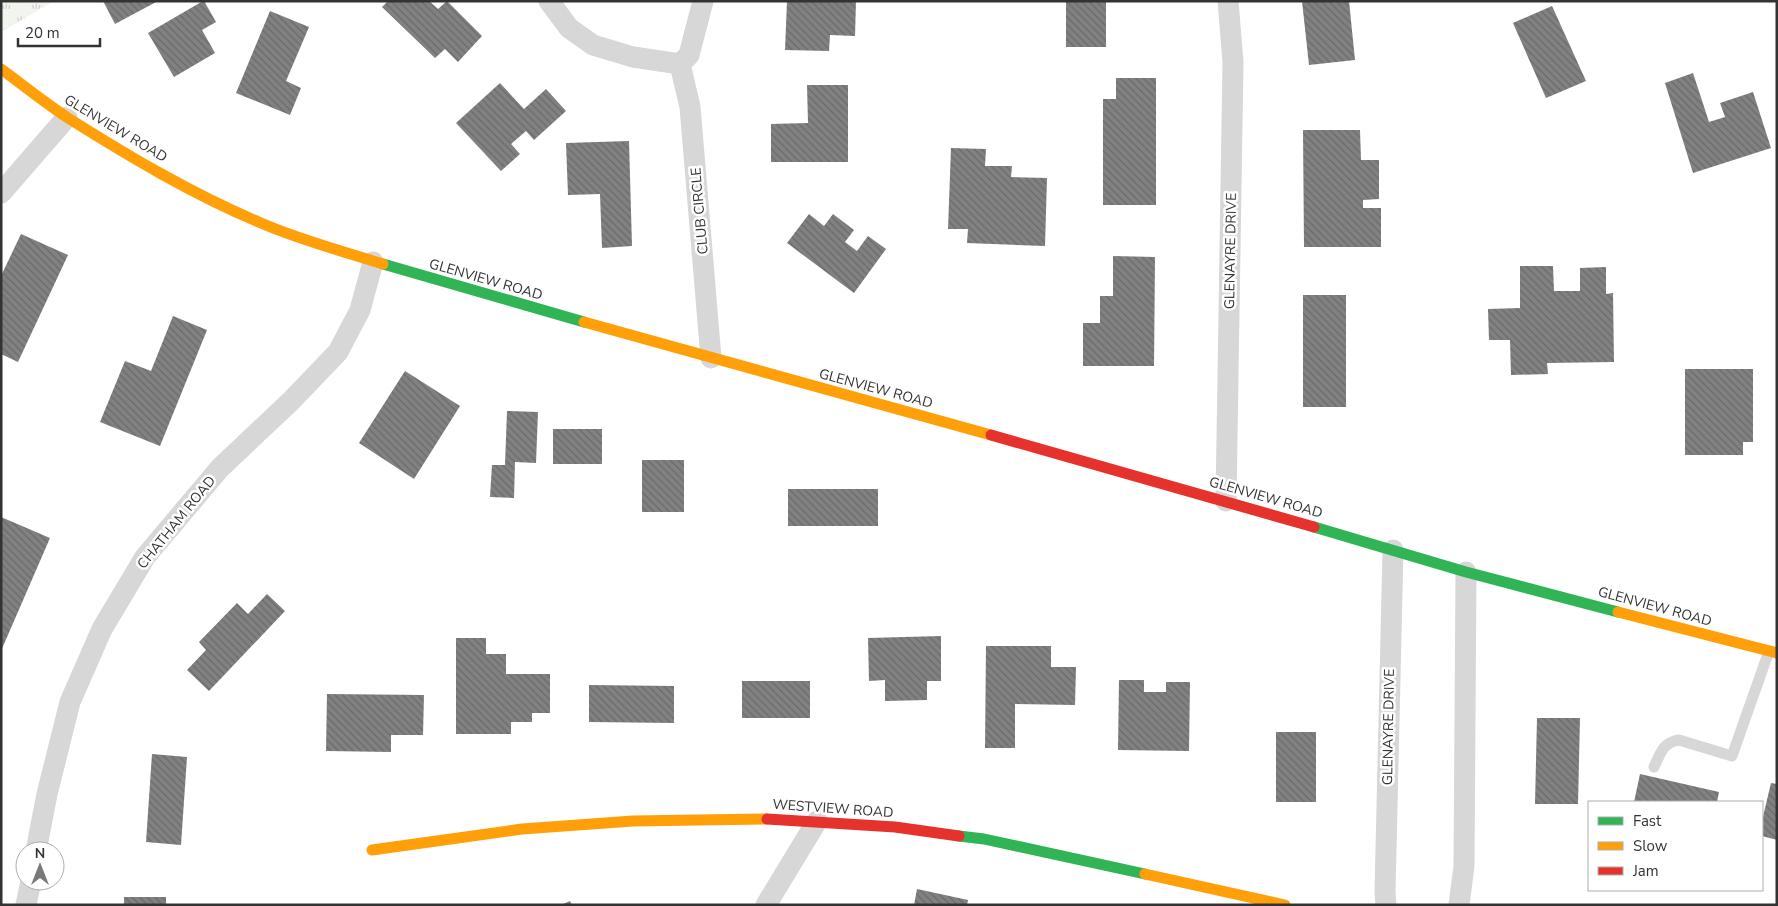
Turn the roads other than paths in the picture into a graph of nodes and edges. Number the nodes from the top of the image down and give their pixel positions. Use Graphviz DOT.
graph roads {
  1 [pos="549,1"];
  2 [pos="703,1"];
  3 [pos="1228,1"];
  4 [pos="680,64"];
  5 [pos="1,69"];
  6 [pos="66,117"];
  7 [pos="1,193"];
  8 [pos="373,262"];
  9 [pos="711,358"];
  10 [pos="1226,500"];
  11 [pos="1392,550"];
  12 [pos="1466,572"];
  13 [pos="1773,652"];
  14 [pos="1654,767"];
  15 [pos="817,821"];
  16 [pos="38,841"];
  17 [pos="372,850"];
  18 [pos="29,891"];
  19 [pos="26,905"];
  20 [pos="766,905"];
  21 [pos="1286,905"];
  22 [pos="1386,905"];
  23 [pos="1459,905"];
  1 -- 4 [label="street"];
  2 -- 4 [label="street"];
  3 -- 10 [label="street, GLENAYRE DRIVE"];
  4 -- 9 [label="street, CLUB CIRCLE"];
  5 -- 6 [label="main road, GLENVIEW ROAD"];
  6 -- 7 [label="street"];
  6 -- 8 [label="main road, GLENVIEW ROAD"];
  8 -- 9 [label="main road, GLENVIEW ROAD"];
  8 -- 16 [label="street, CHATHAM ROAD"];
  9 -- 10 [label="main road, GLENVIEW ROAD"];
  10 -- 11 [label="main road, GLENVIEW ROAD"];
  11 -- 12 [label="main road, GLENVIEW ROAD"];
  11 -- 22 [label="street, GLENAYRE DRIVE"];
  12 -- 13 [label="main road, GLENVIEW ROAD"];
  12 -- 23 [label="street"];
  13 -- 14 [label="lane"];
  15 -- 17 [label="main road, WESTVIEW ROAD"];
  15 -- 20 [label="street"];
  15 -- 21 [label="main road, WESTVIEW ROAD"];
  18 -- 19 [label="street"];
}
